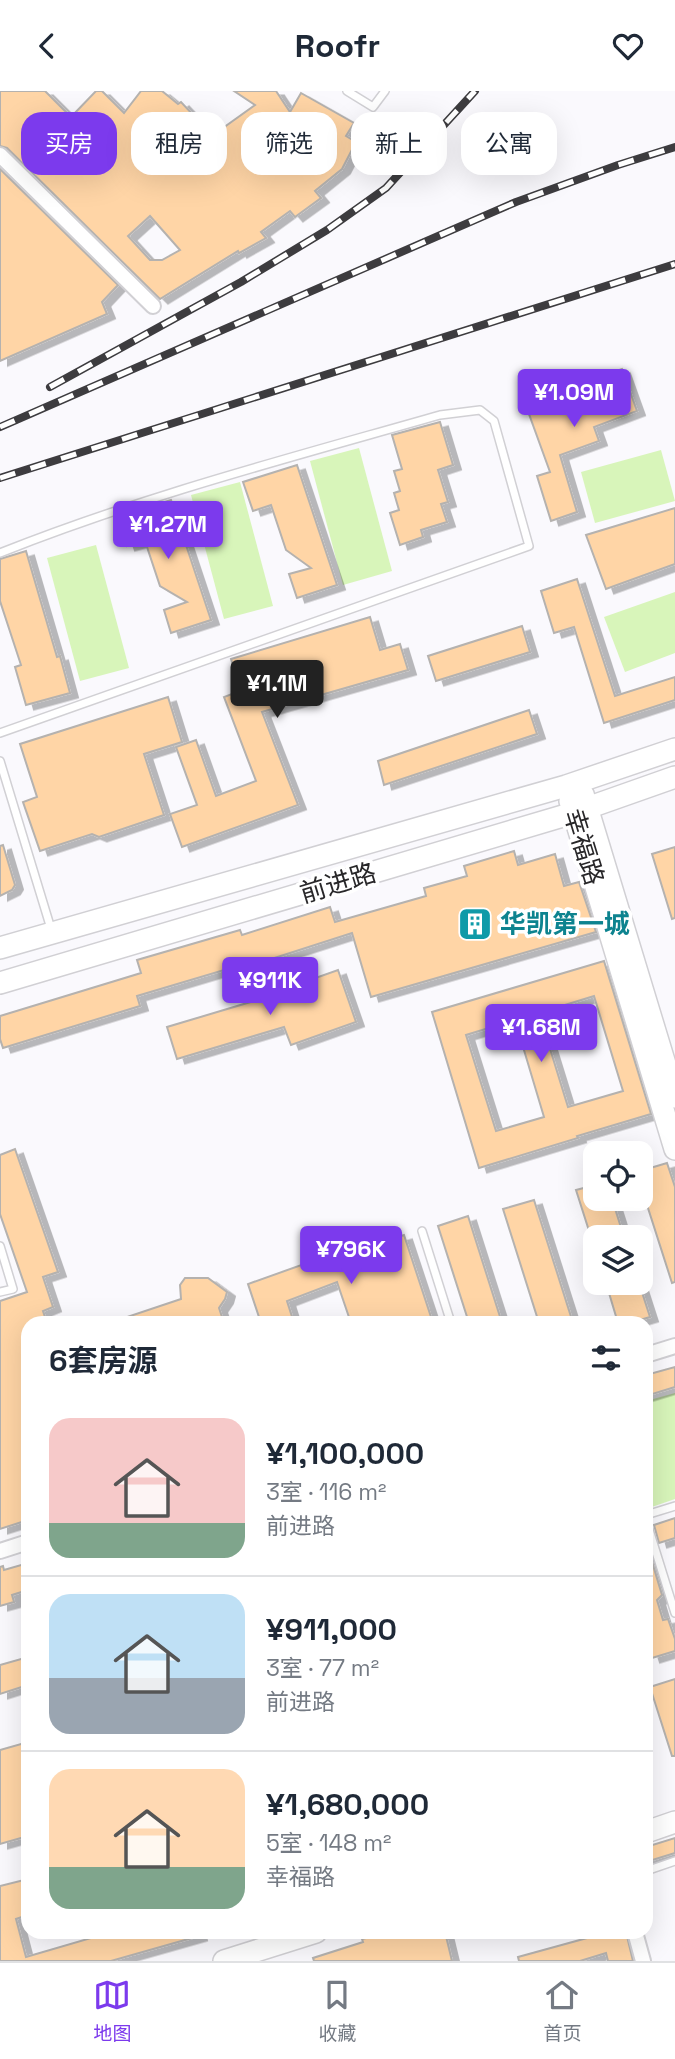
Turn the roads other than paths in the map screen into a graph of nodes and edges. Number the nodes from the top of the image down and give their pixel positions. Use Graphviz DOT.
graph roads {
  1 [pos="347,91"];
  2 [pos="384,91"];
  3 [pos="0,155"];
  4 [pos="153,306"];
  5 [pos="0,553"];
  6 [pos="0,733"];
  7 [pos="675,749"];
  8 [pos="0,761"];
  9 [pos="675,777"];
  10 [pos="573,784"];
  11 [pos="580,810"];
  12 [pos="52,933"];
  13 [pos="0,948"];
  14 [pos="0,983"];
  15 [pos="675,1097"];
  16 [pos="675,1149"];
  17 [pos="422,1231"];
  18 [pos="0,1246"];
  19 [pos="0,1292"];
  20 [pos="449,1316"];
  21 [pos="675,1346"];
  22 [pos="653,1353"];
  23 [pos="675,1506"];
  24 [pos="653,1515"];
  25 [pos="653,1541"];
  26 [pos="21,1544"];
  27 [pos="0,1551"];
  28 [pos="675,1613"];
  29 [pos="675,1822"];
  30 [pos="653,1830"];
  31 [pos="675,1861"];
  32 [pos="653,1869"];
  33 [pos="269,1939"];
  34 [pos="637,1939"];
  35 [pos="224,1961"];
  36 [pos="643,1961"];
  1 -- 2 [label="lane"];
  3 -- 4 [label="street"];
  5 -- 6 [label="lane"];
  7 -- 10 [label="main road, 前进路"];
  8 -- 12 [label="lane"];
  9 -- 11 [label="main road, 前进路"];
  10 -- 11 [label="main road, 幸福路"];
  10 -- 12 [label="main road, 前进路"];
  11 -- 14 [label="main road, 前进路"];
  11 -- 15 [label="main road, 幸福路"];
  11 -- 16 [label="main road, 幸福路"];
  12 -- 13 [label="main road, 前进路"];
  17 -- 20 [label="lane"];
  18 -- 19 [label="lane"];
  21 -- 22 [label="street"];
  23 -- 24 [label="lane"];
  25 -- 28 [label="lane"];
  26 -- 27 [label="street"];
  29 -- 30 [label="main road"];
  31 -- 32 [label="lane"];
  33 -- 35 [label="main road"];
  34 -- 36 [label="street"];
}
